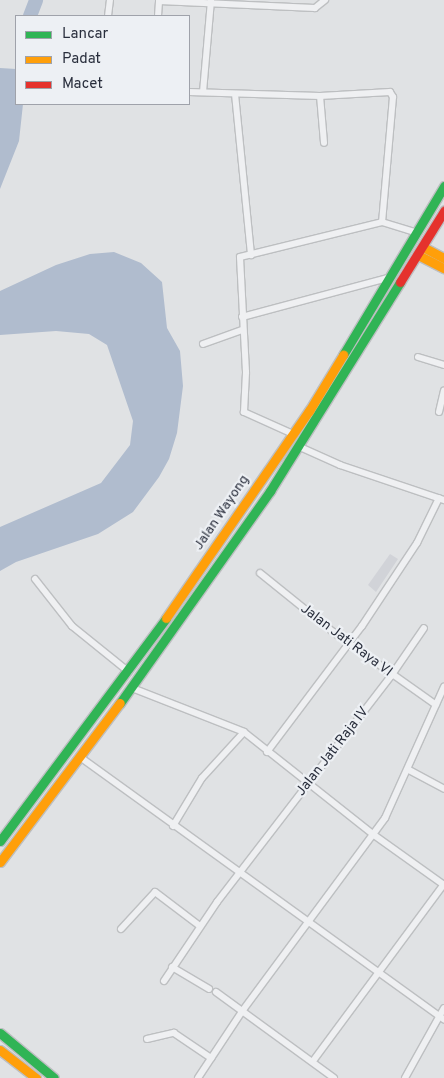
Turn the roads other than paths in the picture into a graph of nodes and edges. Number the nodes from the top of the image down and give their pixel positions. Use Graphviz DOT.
graph roads {
  1 [pos="110,0"];
  2 [pos="325,0"];
  3 [pos="211,1"];
  4 [pos="108,15"];
  5 [pos="158,15"];
  6 [pos="190,92"];
  7 [pos="203,92"];
  8 [pos="235,94"];
  9 [pos="320,96"];
  10 [pos="324,143"];
  11 [pos="444,186"];
  12 [pos="444,211"];
  13 [pos="382,222"];
  14 [pos="418,233"];
  15 [pos="423,253"];
  16 [pos="251,255"];
  17 [pos="444,258"];
  18 [pos="444,268"];
  19 [pos="390,278"];
  20 [pos="242,317"];
  21 [pos="242,330"];
  22 [pos="203,344"];
  23 [pos="418,357"];
  24 [pos="444,365"];
  25 [pos="444,391"];
  26 [pos="439,412"];
  27 [pos="293,434"];
  28 [pos="300,447"];
  29 [pos="441,499"];
  30 [pos="260,573"];
  31 [pos="35,579"];
  32 [pos="424,628"];
  33 [pos="350,643"];
  34 [pos="129,672"];
  35 [pos="391,676"];
  36 [pos="444,687"];
  37 [pos="132,688"];
  38 [pos="436,705"];
  39 [pos="244,732"];
  40 [pos="268,752"];
  41 [pos="80,757"];
  42 [pos="409,770"];
  43 [pos="308,782"];
  44 [pos="444,789"];
  45 [pos="173,826"];
  46 [pos="374,835"];
  47 [pos="0,842"];
  48 [pos="0,862"];
  49 [pos="240,873"];
  50 [pos="444,885"];
  51 [pos="308,922"];
  52 [pos="200,926"];
  53 [pos="121,929"];
  54 [pos="172,967"];
  55 [pos="378,971"];
  56 [pos="164,981"];
  57 [pos="209,989"];
  58 [pos="216,992"];
  59 [pos="444,1008"];
  60 [pos="244,1010"];
  61 [pos="441,1019"];
  62 [pos="0,1033"];
  63 [pos="147,1039"];
  64 [pos="0,1050"];
  65 [pos="211,1058"];
  66 [pos="313,1061"];
  67 [pos="36,1078"];
  68 [pos="54,1078"];
  69 [pos="198,1078"];
  70 [pos="334,1078"];
  71 [pos="405,1078"];
  1 -- 4 [label="street"];
  2 -- 3 [label="street"];
  3 -- 5 [label="street"];
  3 -- 7 [label="street"];
  6 -- 7 [label="street"];
  7 -- 8 [label="street"];
  8 -- 9 [label="street"];
  8 -- 16 [label="street"];
  9 -- 10 [label="street"];
  9 -- 13 [label="street"];
  11 -- 14 [label="main road, Jalan Wayong"];
  12 -- 15 [label="main road, Jalan Wayong"];
  13 -- 14 [label="street"];
  13 -- 16 [label="street"];
  14 -- 19 [label="main road, Jalan Wayong"];
  15 -- 17 [label="main road"];
  15 -- 18 [label="main road"];
  15 -- 28 [label="main road, Jalan Wayong"];
  16 -- 20 [label="street"];
  19 -- 20 [label="street"];
  19 -- 27 [label="main road, Jalan Wayong"];
  20 -- 21 [label="street"];
  21 -- 22 [label="street"];
  21 -- 27 [label="street"];
  23 -- 24 [label="street"];
  25 -- 26 [label="street"];
  27 -- 34 [label="main road, Jalan Wayong"];
  28 -- 29 [label="street"];
  28 -- 37 [label="main road, Jalan Wayong"];
  29 -- 33 [label="street"];
  30 -- 33 [label="street, Jalan Jati Raya VI"];
  31 -- 34 [label="street"];
  32 -- 35 [label="street, Jalan Jati Raja IV"];
  33 -- 35 [label="street, Jalan Jati Raya VI"];
  33 -- 40 [label="street"];
  34 -- 47 [label="main road, Jalan Wayong"];
  35 -- 38 [label="street, Jalan Jati Raya VI"];
  35 -- 43 [label="street, Jalan Jati Raja IV"];
  36 -- 38 [label="street"];
  37 -- 39 [label="street"];
  37 -- 41 [label="main road, Jalan Wayong"];
  38 -- 42 [label="street"];
  39 -- 40 [label="street"];
  39 -- 45 [label="street"];
  40 -- 43 [label="street"];
  41 -- 45 [label="street"];
  41 -- 48 [label="main road, Jalan Wayong"];
  42 -- 44 [label="street"];
  42 -- 46 [label="street"];
  43 -- 46 [label="street"];
  43 -- 49 [label="street, Jalan Jati Raja IV"];
  45 -- 49 [label="street"];
  46 -- 50 [label="street"];
  46 -- 51 [label="street"];
  49 -- 51 [label="street"];
  49 -- 52 [label="street, Jalan Jati Raja IV"];
  50 -- 55 [label="street"];
  51 -- 55 [label="street"];
  51 -- 60 [label="street"];
  52 -- 53 [label="street"];
  52 -- 54 [label="street, Jalan Jati Raja IV"];
  54 -- 56 [label="street, Jalan Jati Raja IV"];
  54 -- 57 [label="street"];
  55 -- 61 [label="street"];
  55 -- 66 [label="street"];
  58 -- 60 [label="street"];
  59 -- 61 [label="street"];
  60 -- 65 [label="street"];
  60 -- 66 [label="street"];
  61 -- 71 [label="street"];
  62 -- 68 [label="main road"];
  63 -- 65 [label="street"];
  64 -- 67 [label="main road"];
  65 -- 69 [label="street"];
  66 -- 70 [label="street"];
}
